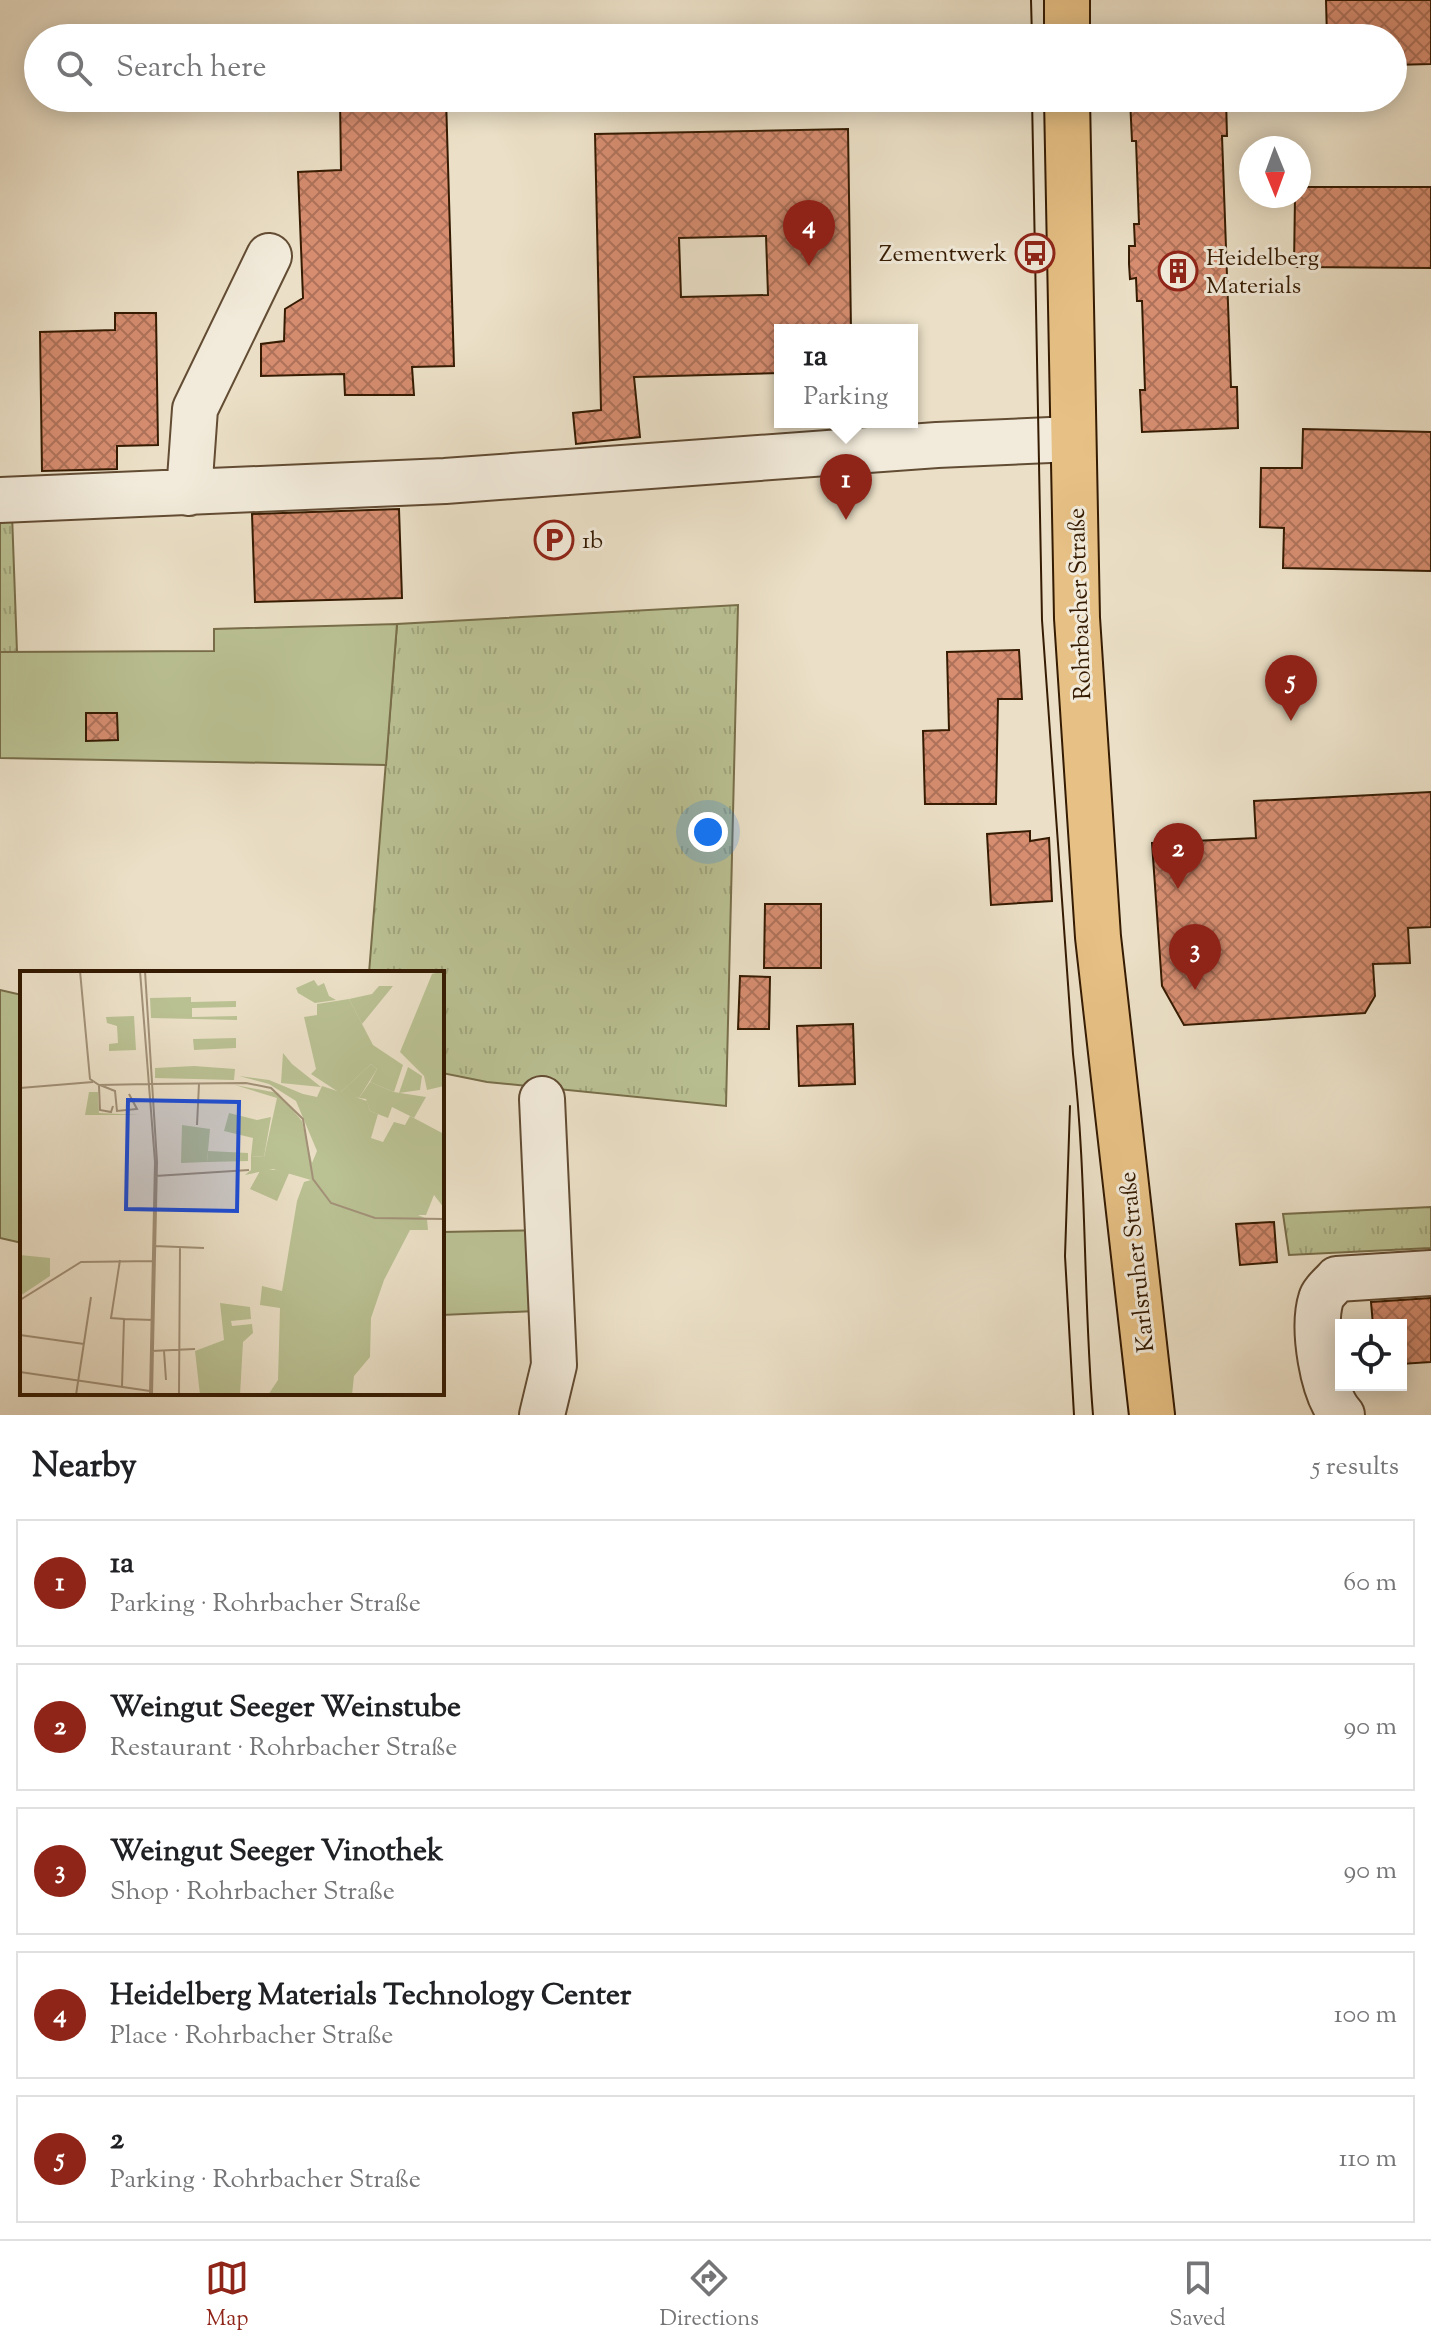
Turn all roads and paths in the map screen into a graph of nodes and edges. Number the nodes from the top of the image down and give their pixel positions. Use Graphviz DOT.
graph roads {
  1 [pos="1067,0"];
  2 [pos="1067,24"];
  3 [pos="1067,112"];
  4 [pos="269,256"];
  5 [pos="1073,439"];
  6 [pos="189,493"];
  7 [pos="0,500"];
  8 [pos="542,1099"];
  9 [pos="1120,1108"];
  10 [pos="1431,1273"];
  11 [pos="542,1415"];
  12 [pos="1152,1415"];
  13 [pos="1342,1415"];
  1 -- 2 [label="main road"];
  3 -- 5 [label="main road, Rohrbacher Straße"];
  4 -- 6 [label="street"];
  5 -- 6 [label="street"];
  5 -- 9 [label="main road, Rohrbacher Straße"];
  6 -- 7 [label="street"];
  8 -- 11 [label="street"];
  9 -- 12 [label="main road, Karlsruher Straße"];
  10 -- 13 [label="street"];
}
